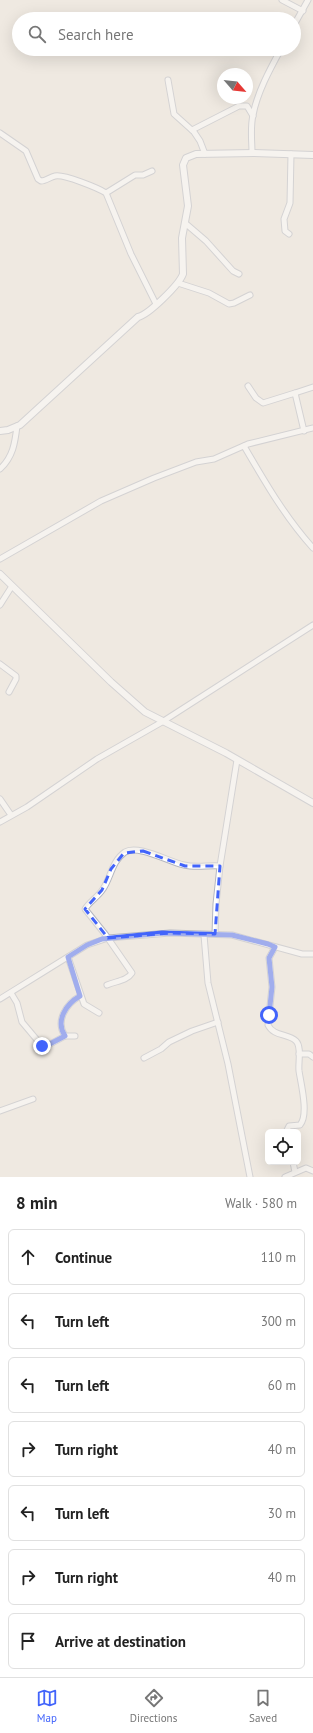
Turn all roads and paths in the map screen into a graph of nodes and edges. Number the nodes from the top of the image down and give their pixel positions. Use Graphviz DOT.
graph roads {
  1 [pos="282,0"];
  2 [pos="308,0"];
  3 [pos="303,11"];
  4 [pos="301,14"];
  5 [pos="278,56"];
  6 [pos="168,80"];
  7 [pos="253,116"];
  8 [pos="192,130"];
  9 [pos="1,135"];
  10 [pos="252,153"];
  11 [pos="205,154"];
  12 [pos="291,154"];
  13 [pos="313,155"];
  14 [pos="152,171"];
  15 [pos="106,193"];
  16 [pos="185,223"];
  17 [pos="289,234"];
  18 [pos="239,274"];
  19 [pos="178,283"];
  20 [pos="250,295"];
  21 [pos="156,304"];
  22 [pos="248,386"];
  23 [pos="313,387"];
  24 [pos="295,393"];
  25 [pos="17,426"];
  26 [pos="313,428"];
  27 [pos="0,431"];
  28 [pos="304,431"];
  29 [pos="244,446"];
  30 [pos="0,469"];
  31 [pos="313,548"];
  32 [pos="0,559"];
  33 [pos="0,574"];
  34 [pos="12,586"];
  35 [pos="0,605"];
  36 [pos="313,625"];
  37 [pos="0,664"];
  38 [pos="10,692"];
  39 [pos="162,722"];
  40 [pos="237,760"];
  41 [pos="0,799"];
  42 [pos="313,803"];
  43 [pos="11,815"];
  44 [pos="0,822"];
  45 [pos="220,866"];
  46 [pos="215,934"];
  47 [pos="204,935"];
  48 [pos="108,938"];
  49 [pos="275,947"];
  50 [pos="313,954"];
  51 [pos="68,957"];
  52 [pos="107,984"];
  53 [pos="11,992"];
  54 [pos="80,996"];
  55 [pos="0,999"];
  56 [pos="99,1013"];
  57 [pos="218,1022"];
  58 [pos="65,1036"];
  59 [pos="75,1036"];
  60 [pos="299,1054"];
  61 [pos="313,1057"];
  62 [pos="144,1058"];
  63 [pos="33,1099"];
  64 [pos="0,1111"];
  65 [pos="288,1129"];
  66 [pos="293,1165"];
  67 [pos="313,1171"];
  68 [pos="295,1172"];
  69 [pos="250,1177"];
  70 [pos="285,1177"];
  1 -- 3 [label="street"];
  2 -- 3 [label="street"];
  3 -- 4 [label="street"];
  5 -- 7 [label="street"];
  6 -- 8 [label="street"];
  7 -- 8 [label="street"];
  7 -- 10 [label="street"];
  8 -- 11 [label="street"];
  9 -- 15 [label="street"];
  10 -- 11 [label="street"];
  10 -- 12 [label="street"];
  11 -- 16 [label="street"];
  12 -- 13 [label="street"];
  12 -- 17 [label="street"];
  14 -- 15 [label="street"];
  15 -- 21 [label="street"];
  16 -- 18 [label="street"];
  16 -- 19 [label="street"];
  19 -- 20 [label="street"];
  19 -- 21 [label="street"];
  21 -- 25 [label="street"];
  22 -- 24 [label="street"];
  23 -- 24 [label="street"];
  24 -- 28 [label="street"];
  25 -- 27 [label="street"];
  25 -- 30 [label="street"];
  26 -- 28 [label="street"];
  28 -- 29 [label="street"];
  29 -- 31 [label="street"];
  29 -- 32 [label="street"];
  33 -- 34 [label="street"];
  34 -- 35 [label="street"];
  34 -- 39 [label="street"];
  36 -- 39 [label="street"];
  37 -- 38 [label="street"];
  39 -- 40 [label="street"];
  39 -- 43 [label="street"];
  40 -- 42 [label="street"];
  40 -- 45 [label="street"];
  41 -- 43 [label="street"];
  43 -- 44 [label="street"];
  45 -- 46 [label="street"];
  45 -- 48 [label="street"];
  46 -- 47 [label="street"];
  46 -- 49 [label="street"];
  47 -- 48 [label="street"];
  47 -- 57 [label="street"];
  48 -- 51 [label="street"];
  48 -- 52 [label="street"];
  49 -- 50 [label="street"];
  49 -- 60 [label="street"];
  51 -- 53 [label="street"];
  51 -- 54 [label="street"];
  53 -- 55 [label="street"];
  53 -- 58 [label="street"];
  54 -- 56 [label="street"];
  54 -- 58 [label="street"];
  57 -- 62 [label="street"];
  57 -- 69 [label="street"];
  58 -- 59 [label="street"];
  60 -- 61 [label="street"];
  60 -- 65 [label="street"];
  63 -- 64 [label="street"];
  66 -- 68 [label="street"];
  67 -- 68 [label="street"];
  68 -- 70 [label="street"];
}
